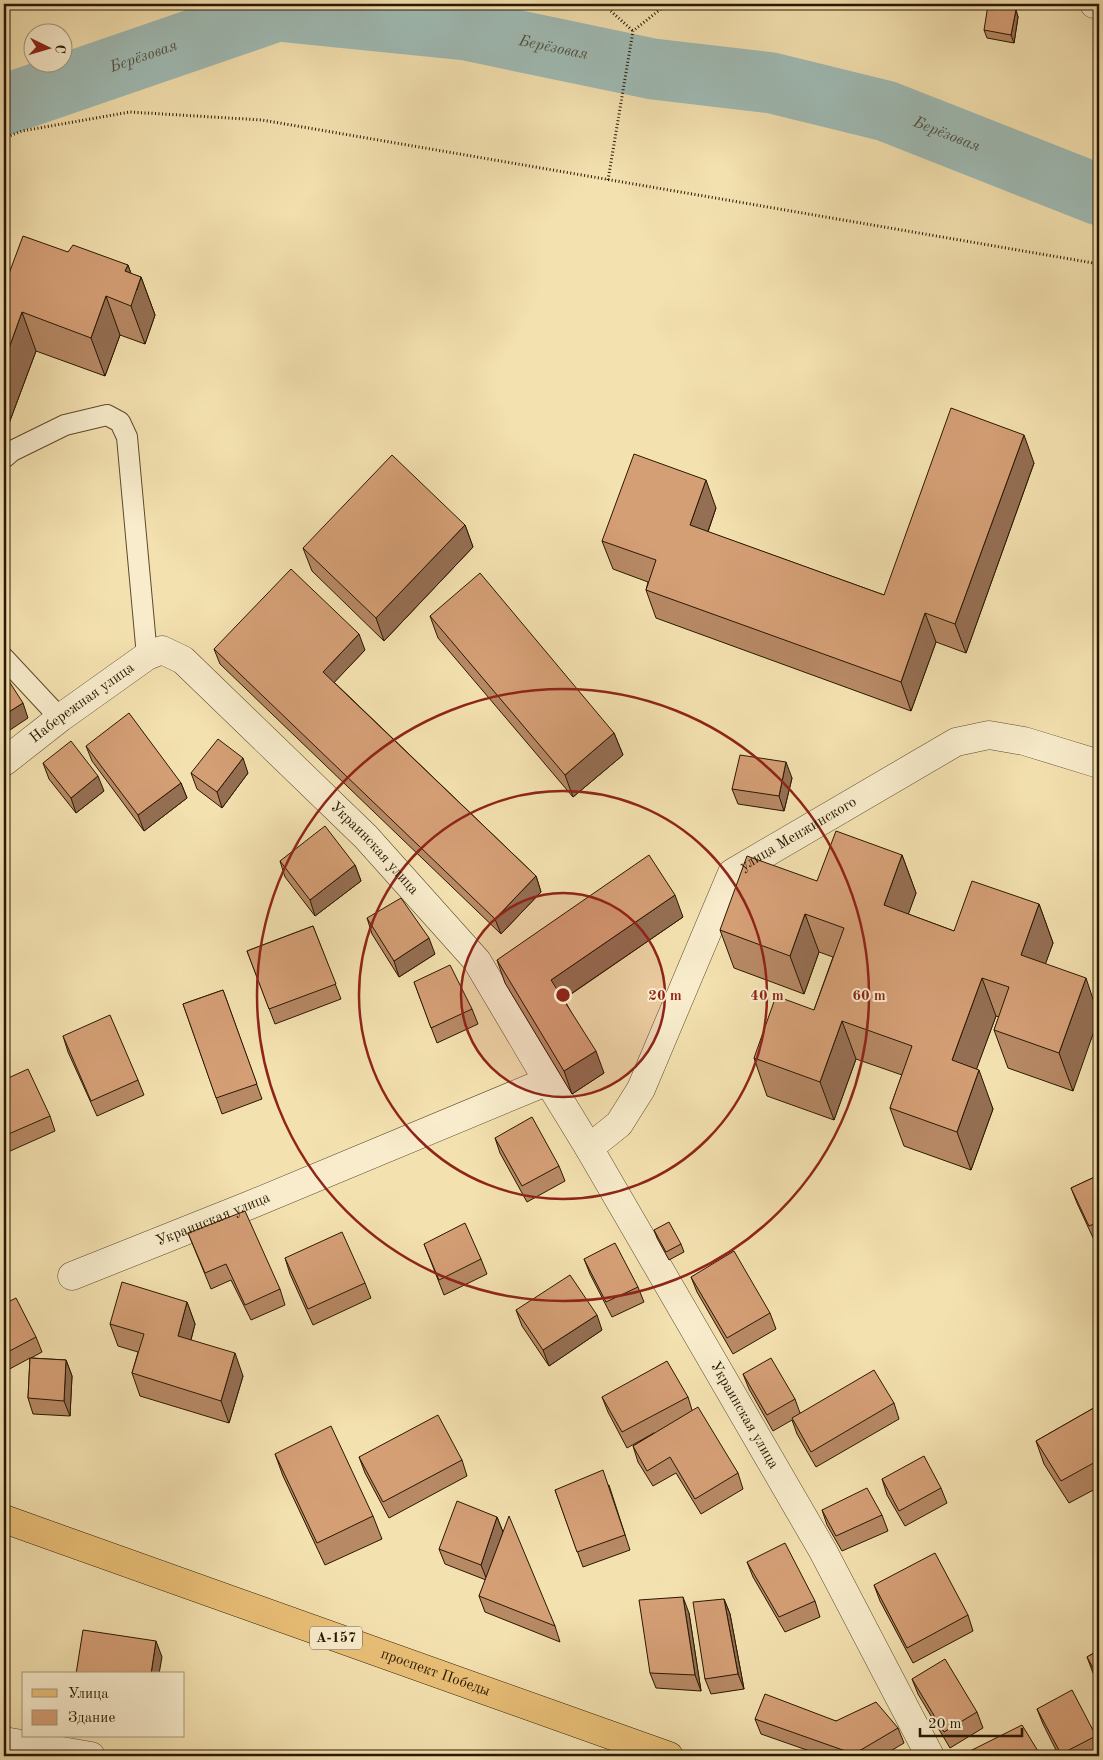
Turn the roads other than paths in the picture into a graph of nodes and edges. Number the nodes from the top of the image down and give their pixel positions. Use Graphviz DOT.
graph roads {
  1 [pos="1094,4"];
  2 [pos="1099,5"];
  3 [pos="4,458"];
  4 [pos="155,653"];
  5 [pos="4,658"];
  6 [pos="60,718"];
  7 [pos="4,762"];
  8 [pos="1099,764"];
  9 [pos="548,1081"];
  10 [pos="589,1148"];
  11 [pos="72,1276"];
  12 [pos="4,1519"];
  13 [pos="4,1741"];
  14 [pos="91,1756"];
  15 [pos="669,1756"];
  16 [pos="930,1756"];
  1 -- 2 [label="street"];
  3 -- 4 [label="lane"];
  4 -- 6 [label="street, Набережная улица"];
  4 -- 9 [label="street, Украинская улица"];
  5 -- 6 [label="lane"];
  6 -- 7 [label="street, Набережная улица"];
  8 -- 10 [label="street, улица Менжинского"];
  9 -- 10 [label="street, Украинская улица"];
  9 -- 11 [label="street, Украинская улица"];
  10 -- 16 [label="street, Украинская улица"];
  12 -- 15 [label="main road, проспект Победы / А-157"];
  13 -- 14 [label="street"];
}
